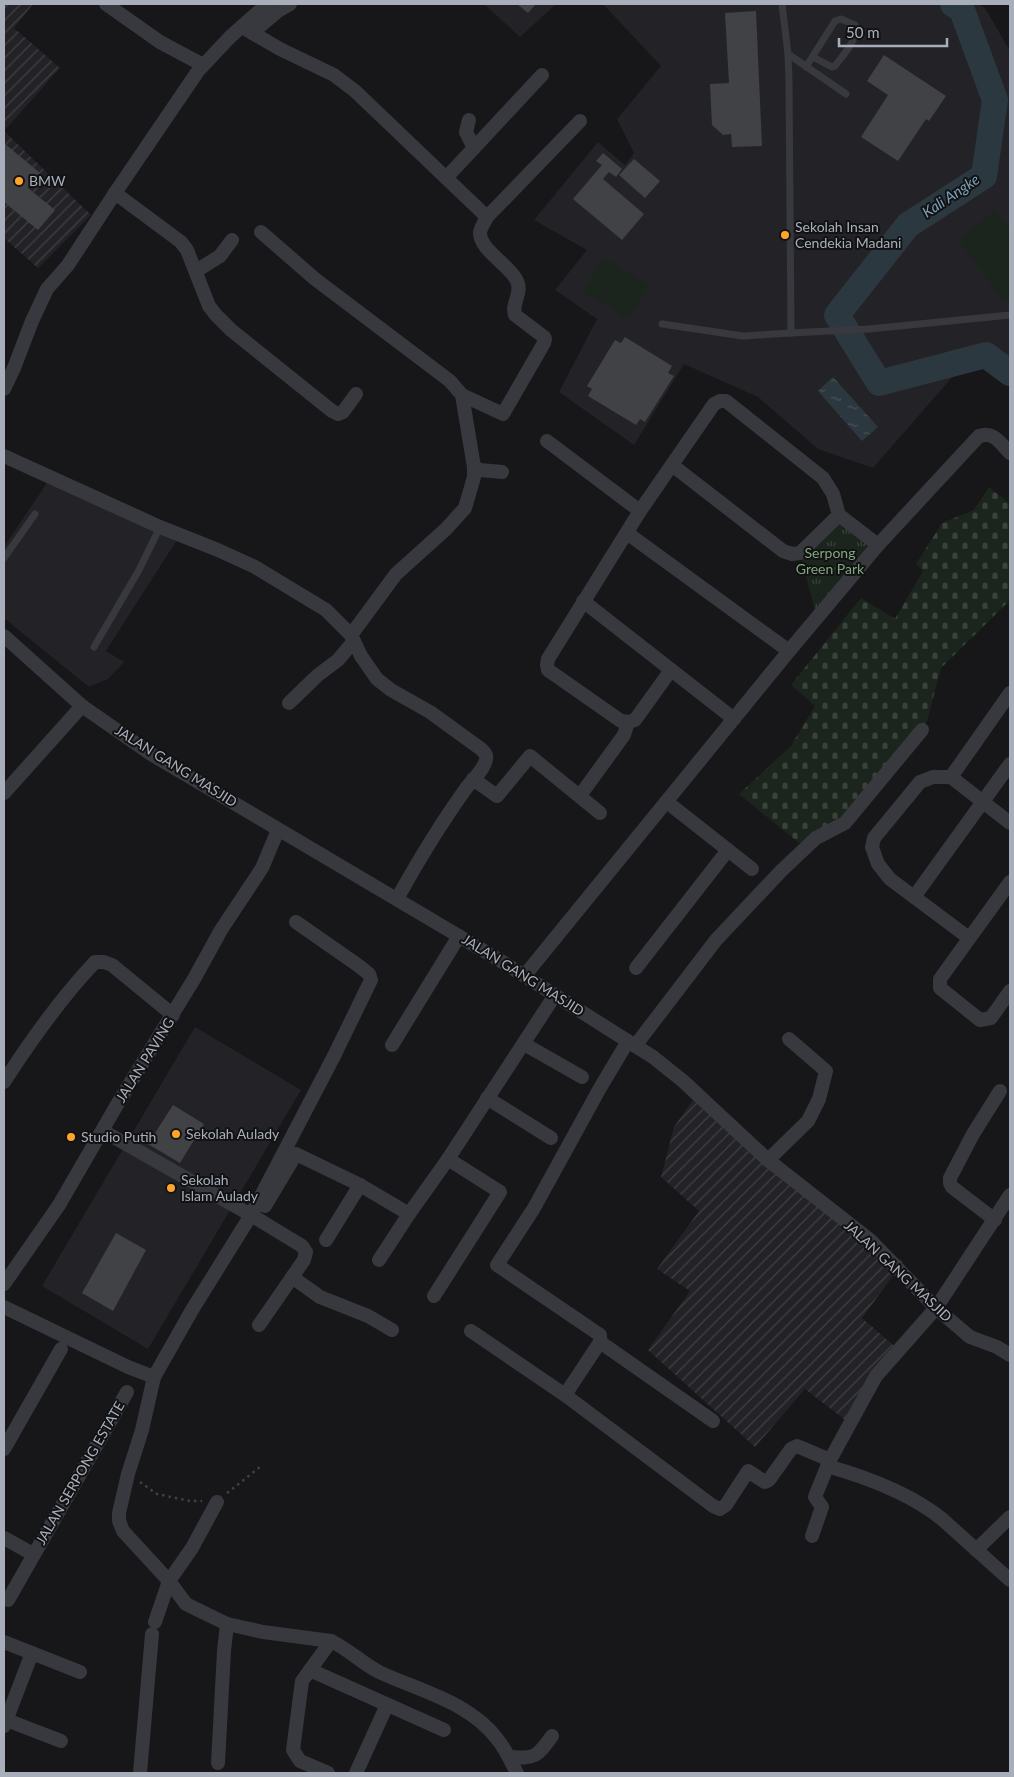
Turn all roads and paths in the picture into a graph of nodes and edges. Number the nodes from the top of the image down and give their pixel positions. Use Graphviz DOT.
graph roads {
  1 [pos="106,4"];
  2 [pos="267,4"];
  3 [pos="290,4"];
  4 [pos="782,4"];
  5 [pos="247,30"];
  6 [pos="788,54"];
  7 [pos="813,57"];
  8 [pos="203,65"];
  9 [pos="806,66"];
  10 [pos="542,75"];
  11 [pos="846,94"];
  12 [pos="469,120"];
  13 [pos="580,121"];
  14 [pos="474,148"];
  15 [pos="446,178"];
  16 [pos="115,193"];
  17 [pos="487,217"];
  18 [pos="261,232"];
  19 [pos="232,240"];
  20 [pos="196,271"];
  21 [pos="1010,315"];
  22 [pos="662,324"];
  23 [pos="791,333"];
  24 [pos="4,389"];
  25 [pos="356,394"];
  26 [pos="462,395"];
  27 [pos="547,441"];
  28 [pos="1010,452"];
  29 [pos="4,456"];
  30 [pos="672,465"];
  31 [pos="474,467"];
  32 [pos="502,472"];
  33 [pos="640,511"];
  34 [pos="35,514"];
  35 [pos="839,515"];
  36 [pos="160,527"];
  37 [pos="627,533"];
  38 [pos="878,545"];
  39 [pos="4,558"];
  40 [pos="583,601"];
  41 [pos="4,636"];
  42 [pos="353,638"];
  43 [pos="94,647"];
  44 [pos="789,651"];
  45 [pos="671,670"];
  46 [pos="1010,693"];
  47 [pos="289,702"];
  48 [pos="82,706"];
  49 [pos="734,719"];
  50 [pos="628,722"];
  51 [pos="922,730"];
  52 [pos="1010,764"];
  53 [pos="950,777"];
  54 [pos="473,779"];
  55 [pos="584,790"];
  56 [pos="4,793"];
  57 [pos="667,802"];
  58 [pos="983,802"];
  59 [pos="600,813"];
  60 [pos="1010,823"];
  61 [pos="278,830"];
  62 [pos="728,850"];
  63 [pos="752,869"];
  64 [pos="1010,882"];
  65 [pos="914,897"];
  66 [pos="396,899"];
  67 [pos="296,922"];
  68 [pos="459,936"];
  69 [pos="970,938"];
  70 [pos="636,968"];
  71 [pos="525,976"];
  72 [pos="1010,991"];
  73 [pos="555,995"];
  74 [pos="173,1015"];
  75 [pos="789,1039"];
  76 [pos="631,1043"];
  77 [pos="524,1044"];
  78 [pos="392,1045"];
  79 [pos="582,1076"];
  80 [pos="4,1082"];
  81 [pos="1000,1091"];
  82 [pos="487,1098"];
  83 [pos="103,1132"];
  84 [pos="551,1138"];
  85 [pos="448,1159"];
  86 [pos="768,1160"];
  87 [pos="360,1185"];
  88 [pos="1010,1195"];
  89 [pos="265,1207"];
  90 [pos="409,1214"];
  91 [pos="251,1215"];
  92 [pos="995,1220"];
  93 [pos="326,1240"];
  94 [pos="379,1260"];
  95 [pos="292,1278"];
  96 [pos="4,1284"];
  97 [pos="434,1296"];
  98 [pos="4,1307"];
  99 [pos="936,1308"];
  100 [pos="259,1325"];
  101 [pos="392,1330"];
  102 [pos="471,1331"];
  103 [pos="600,1342"];
  104 [pos="61,1349"];
  105 [pos="1010,1355"];
  106 [pos="154,1377"];
  107 [pos="127,1392"];
  108 [pos="565,1395"];
  109 [pos="713,1421"];
  110 [pos="4,1450"];
  111 [pos="828,1463"];
  112 [pos="260,1467"];
  113 [pos="128,1474"];
  114 [pos="217,1502"];
  115 [pos="1010,1517"];
  116 [pos="812,1536"];
  117 [pos="4,1538"];
  118 [pos="976,1550"];
  119 [pos="33,1554"];
  120 [pos="1010,1580"];
  121 [pos="169,1581"];
  122 [pos="8,1600"];
  123 [pos="227,1624"];
  124 [pos="331,1640"];
  125 [pos="4,1642"];
  126 [pos="32,1653"];
  127 [pos="310,1670"];
  128 [pos="80,1672"];
  129 [pos="387,1705"];
  130 [pos="5,1722"];
  131 [pos="444,1730"];
  132 [pos="552,1736"];
  133 [pos="61,1740"];
  134 [pos="509,1757"];
  135 [pos="218,1762"];
  136 [pos="140,1773"];
  137 [pos="328,1773"];
  138 [pos="356,1773"];
  139 [pos="517,1773"];
  1 -- 8 [label="street"];
  2 -- 5 [label="street"];
  3 -- 5 [label="street"];
  4 -- 6 [label="lane"];
  5 -- 8 [label="street"];
  5 -- 15 [label="street"];
  6 -- 9 [label="lane"];
  6 -- 23 [label="lane"];
  7 -- 7 [label="lane"];
  7 -- 9 [label="lane"];
  8 -- 16 [label="street"];
  9 -- 11 [label="lane"];
  10 -- 14 [label="street"];
  12 -- 14 [label="street"];
  13 -- 17 [label="street"];
  14 -- 15 [label="street"];
  15 -- 17 [label="street"];
  16 -- 20 [label="street"];
  16 -- 24 [label="street"];
  17 -- 26 [label="street"];
  18 -- 26 [label="street"];
  19 -- 20 [label="street"];
  20 -- 25 [label="street"];
  21 -- 23 [label="lane"];
  22 -- 23 [label="lane"];
  26 -- 31 [label="street"];
  27 -- 33 [label="street"];
  28 -- 38 [label="street"];
  29 -- 36 [label="street"];
  30 -- 33 [label="street"];
  30 -- 35 [label="street"];
  30 -- 35 [label="street"];
  31 -- 32 [label="street"];
  31 -- 42 [label="street"];
  33 -- 37 [label="street"];
  34 -- 39 [label="lane"];
  35 -- 38 [label="street"];
  36 -- 42 [label="street"];
  36 -- 43 [label="lane"];
  37 -- 40 [label="street"];
  37 -- 44 [label="street"];
  38 -- 44 [label="street"];
  40 -- 45 [label="street"];
  40 -- 50 [label="street"];
  41 -- 48 [label="street, JALAN GANG MASJID"];
  42 -- 47 [label="street"];
  42 -- 54 [label="street"];
  44 -- 49 [label="street"];
  45 -- 49 [label="street"];
  45 -- 50 [label="street"];
  46 -- 53 [label="street"];
  48 -- 56 [label="street"];
  48 -- 61 [label="street, JALAN GANG MASJID"];
  49 -- 57 [label="street"];
  50 -- 55 [label="street"];
  51 -- 76 [label="street"];
  52 -- 58 [label="street"];
  53 -- 58 [label="street"];
  53 -- 65 [label="street"];
  54 -- 59 [label="street"];
  54 -- 66 [label="street"];
  57 -- 62 [label="street"];
  57 -- 71 [label="street"];
  58 -- 60 [label="street"];
  58 -- 65 [label="street"];
  61 -- 66 [label="street, JALAN GANG MASJID"];
  61 -- 74 [label="street, JALAN PAVING"];
  62 -- 63 [label="street"];
  62 -- 70 [label="street"];
  64 -- 69 [label="street"];
  65 -- 69 [label="street"];
  66 -- 68 [label="street, JALAN GANG MASJID"];
  67 -- 91 [label="street"];
  68 -- 71 [label="street, JALAN GANG MASJID"];
  68 -- 78 [label="street"];
  69 -- 72 [label="street"];
  71 -- 73 [label="street, JALAN GANG MASJID"];
  73 -- 76 [label="street, JALAN GANG MASJID"];
  73 -- 77 [label="street"];
  74 -- 80 [label="street"];
  74 -- 83 [label="street, JALAN PAVING"];
  75 -- 86 [label="street"];
  76 -- 86 [label="street, JALAN GANG MASJID"];
  76 -- 103 [label="street"];
  77 -- 79 [label="street"];
  77 -- 82 [label="street"];
  81 -- 92 [label="street"];
  82 -- 84 [label="street"];
  82 -- 85 [label="street"];
  83 -- 91 [label="street"];
  83 -- 96 [label="street, JALAN PAVING"];
  85 -- 90 [label="street"];
  85 -- 97 [label="street"];
  86 -- 99 [label="street, JALAN GANG MASJID"];
  87 -- 89 [label="street"];
  87 -- 90 [label="street"];
  87 -- 93 [label="street"];
  88 -- 92 [label="street"];
  90 -- 94 [label="street"];
  91 -- 95 [label="street"];
  91 -- 106 [label="street"];
  92 -- 99 [label="street"];
  95 -- 100 [label="street"];
  95 -- 101 [label="street"];
  98 -- 106 [label="street"];
  99 -- 105 [label="street, JALAN GANG MASJID"];
  99 -- 111 [label="street"];
  102 -- 108 [label="street"];
  103 -- 108 [label="street"];
  103 -- 109 [label="street"];
  104 -- 110 [label="street"];
  106 -- 113 [label="street"];
  107 -- 119 [label="street, JALAN SERPONG ESTATE"];
  108 -- 111 [label="street"];
  111 -- 116 [label="street"];
  111 -- 118 [label="street"];
  112 -- 114 [label="path"];
  113 -- 114 [label="path"];
  113 -- 121 [label="street"];
  114 -- 121 [label="street"];
  115 -- 118 [label="street"];
  117 -- 119 [label="street, JALAN SERPONG ESTATE"];
  118 -- 120 [label="street"];
  119 -- 122 [label="street, JALAN SERPONG ESTATE"];
  121 -- 123 [label="street"];
  121 -- 136 [label="street"];
  123 -- 124 [label="street"];
  123 -- 135 [label="street"];
  124 -- 127 [label="street"];
  124 -- 134 [label="street"];
  125 -- 126 [label="street"];
  126 -- 128 [label="street"];
  126 -- 130 [label="street"];
  127 -- 129 [label="street"];
  127 -- 137 [label="street"];
  129 -- 131 [label="street"];
  129 -- 138 [label="street"];
  130 -- 133 [label="street"];
  132 -- 134 [label="street"];
  134 -- 139 [label="street"];
}
